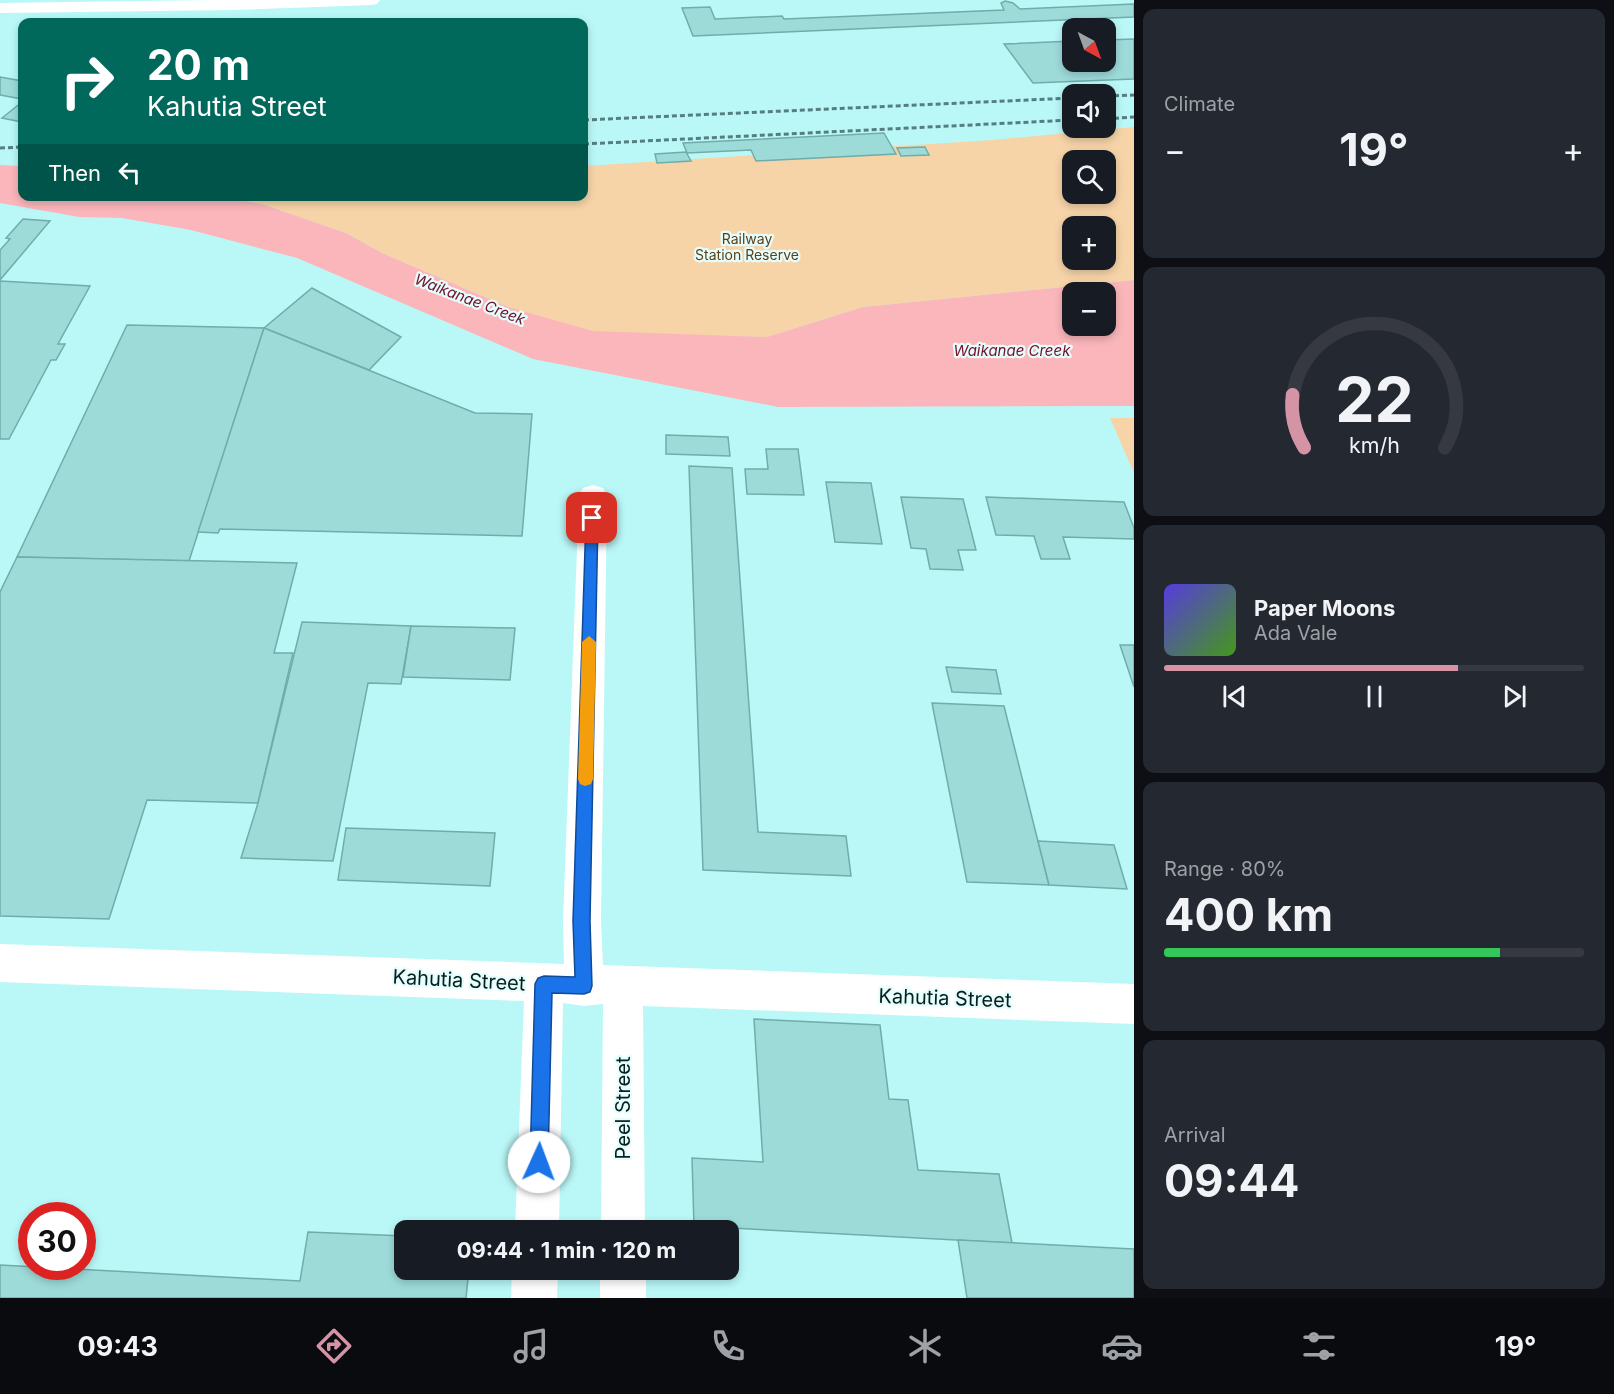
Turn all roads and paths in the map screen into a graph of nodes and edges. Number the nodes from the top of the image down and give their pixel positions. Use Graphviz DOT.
graph roads {
  1 [pos="371,0"];
  2 [pos="0,9"];
  3 [pos="593,495"];
  4 [pos="0,963"];
  5 [pos="544,984"];
  6 [pos="603,986"];
  7 [pos="1134,1004"];
  8 [pos="537,1220"];
  9 [pos="622,1220"];
  10 [pos="535,1280"];
  11 [pos="623,1280"];
  12 [pos="534,1298"];
  13 [pos="623,1298"];
  1 -- 2 [label="highway"];
  3 -- 6 [label="street, Peel Street"];
  4 -- 5 [label="street, Kahutia Street"];
  5 -- 6 [label="street, Kahutia Street"];
  5 -- 8 [label="street"];
  6 -- 7 [label="street, Kahutia Street"];
  6 -- 9 [label="street, Peel Street"];
  10 -- 12 [label="street"];
  11 -- 13 [label="street"];
}
